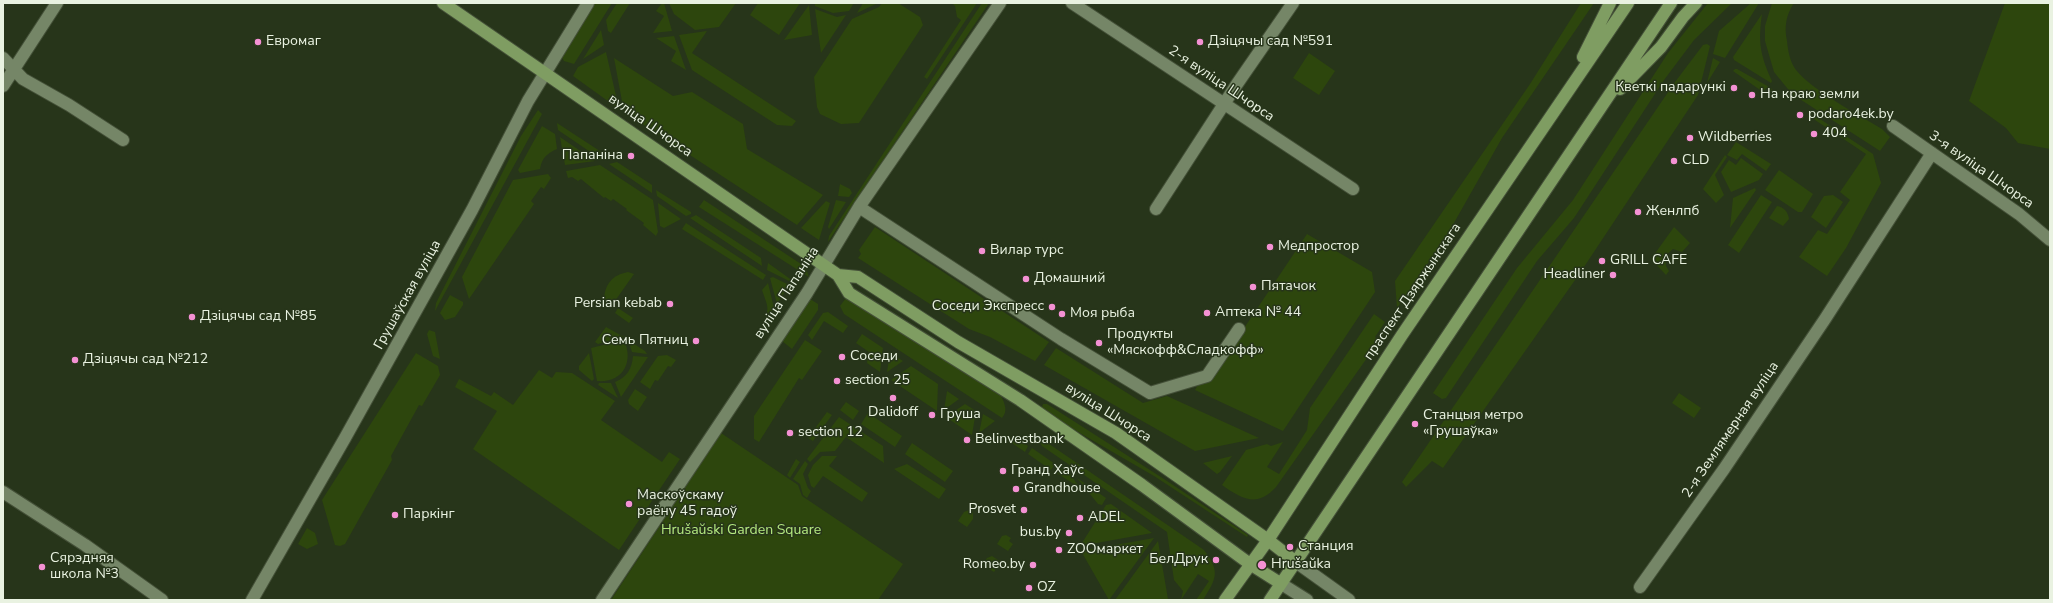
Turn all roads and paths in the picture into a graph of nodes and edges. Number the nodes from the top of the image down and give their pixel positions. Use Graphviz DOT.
graph roads {
  1 [pos="57,3"];
  2 [pos="443,3"];
  3 [pos="588,3"];
  4 [pos="1000,3"];
  5 [pos="1072,3"];
  6 [pos="1293,3"];
  7 [pos="1610,3"];
  8 [pos="1628,3"];
  9 [pos="1671,3"];
  10 [pos="1696,3"];
  11 [pos="3,58"];
  12 [pos="14,69"];
  13 [pos="545,73"];
  14 [pos="3,86"];
  15 [pos="1565,94"];
  16 [pos="1225,104"];
  17 [pos="1599,112"];
  18 [pos="1893,126"];
  19 [pos="123,140"];
  20 [pos="1932,154"];
  21 [pos="1353,189"];
  22 [pos="859,207"];
  23 [pos="1156,209"];
  24 [pos="2050,240"];
  25 [pos="824,265"];
  26 [pos="838,275"];
  27 [pos="1239,329"];
  28 [pos="3,492"];
  29 [pos="1268,540"];
  30 [pos="1296,562"];
  31 [pos="1250,564"];
  32 [pos="1280,583"];
  33 [pos="1640,587"];
  34 [pos="162,600"];
  35 [pos="252,600"];
  36 [pos="602,600"];
  37 [pos="1225,600"];
  38 [pos="1270,600"];
  39 [pos="1307,600"];
  40 [pos="1349,600"];
  1 -- 12 [label="street"];
  2 -- 13 [label="main road, вуліца Шчорса"];
  3 -- 13 [label="street, Грушаўская вуліца"];
  4 -- 22 [label="street, вуліца Папаніна"];
  5 -- 16 [label="street, 2-я вуліца Шчорса"];
  6 -- 16 [label="street"];
  7 -- 15 [label="main road"];
  8 -- 15 [label="main road, праспект Дзяржынскага"];
  9 -- 17 [label="main road"];
  10 -- 17 [label="main road"];
  11 -- 12 [label="street"];
  12 -- 14 [label="street"];
  12 -- 19 [label="street"];
  13 -- 25 [label="main road, вуліца Шчорса"];
  13 -- 35 [label="street, Грушаўская вуліца"];
  15 -- 29 [label="main road, праспект Дзяржынскага"];
  16 -- 21 [label="street, 2-я вуліца Шчорса"];
  16 -- 23 [label="street"];
  17 -- 30 [label="main road"];
  18 -- 20 [label="street, 3-я вуліца Шчорса"];
  20 -- 24 [label="street, 3-я вуліца Шчорса"];
  20 -- 33 [label="street, 2-я Землямерная вуліца"];
  22 -- 25 [label="street, вуліца Папаніна"];
  22 -- 27 [label="street"];
  25 -- 26 [label="main road, вуліца Шчорса"];
  25 -- 36 [label="street, вуліца Папаніна"];
  26 -- 29 [label="main road, вуліца Шчорса"];
  26 -- 31 [label="main road, вуліца Шчорса"];
  28 -- 34 [label="street"];
  29 -- 30 [label="main road, вуліца Шчорса"];
  29 -- 31 [label="main road, праспект Дзяржынскага"];
  30 -- 32 [label="main road"];
  30 -- 40 [label="street, вуліца Шчорса"];
  31 -- 32 [label="main road, вуліца Шчорса"];
  31 -- 37 [label="main road, праспект Дзяржынскага"];
  32 -- 38 [label="main road"];
  32 -- 39 [label="street, вуліца Шчорса"];
}
